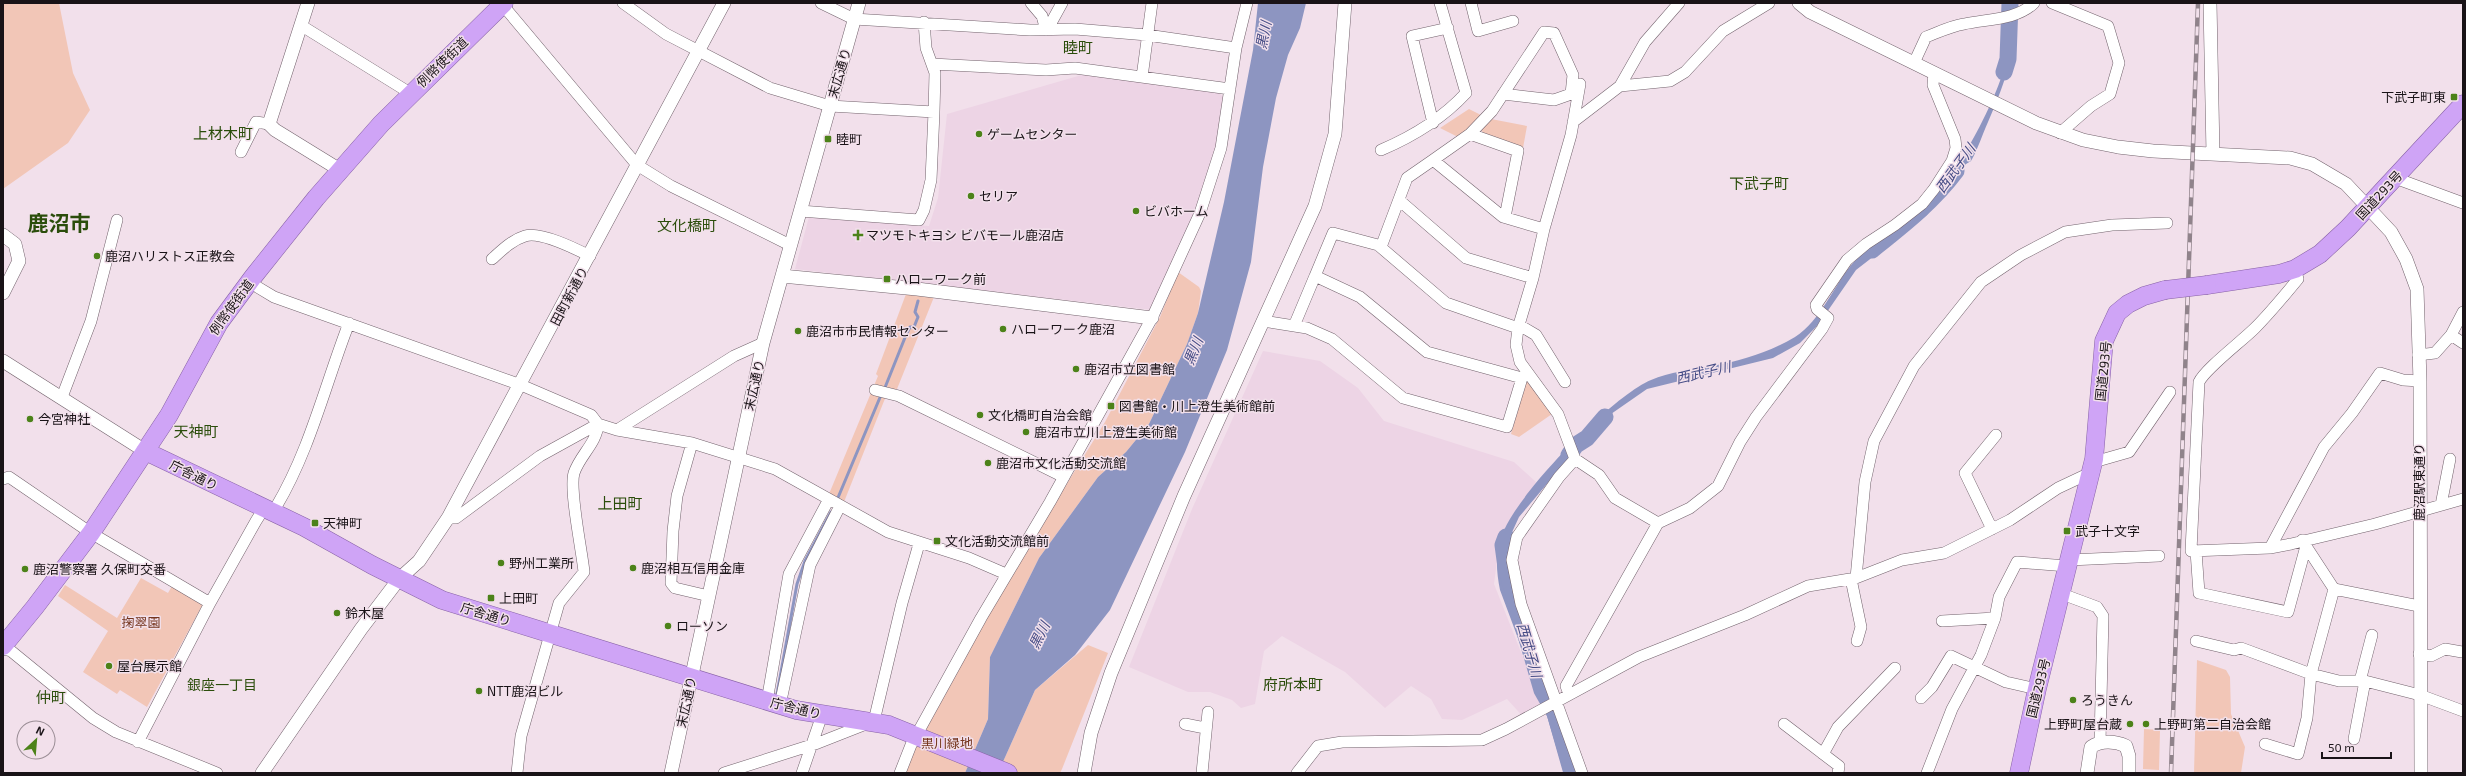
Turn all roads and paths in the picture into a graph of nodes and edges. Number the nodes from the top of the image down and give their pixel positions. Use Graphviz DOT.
graph roads {
  1 [pos="308,3"];
  2 [pos="623,3"];
  3 [pos="724,3"];
  4 [pos="821,3"];
  5 [pos="859,3"];
  6 [pos="1031,3"];
  7 [pos="1062,3"];
  8 [pos="1152,3"];
  9 [pos="1247,3"];
  10 [pos="1345,3"];
  11 [pos="1440,3"];
  12 [pos="1471,3"];
  13 [pos="1679,3"];
  14 [pos="1769,3"];
  15 [pos="1799,3"];
  16 [pos="2034,3"];
  17 [pos="2052,3"];
  18 [pos="2210,3"];
  19 [pos="503,4"];
  20 [pos="854,19"];
  21 [pos="1513,21"];
  22 [pos="924,22"];
  23 [pos="302,26"];
  24 [pos="1046,27"];
  25 [pos="1448,28"];
  26 [pos="1148,35"];
  27 [pos="1236,48"];
  28 [pos="698,50"];
  29 [pos="1914,63"];
  30 [pos="932,64"];
  31 [pos="1934,73"];
  32 [pos="1142,77"];
  33 [pos="1581,79"];
  34 [pos="1620,86"];
  35 [pos="1230,89"];
  36 [pos="410,93"];
  37 [pos="1504,94"];
  38 [pos="2463,104"];
  39 [pos="830,106"];
  40 [pos="934,112"];
  41 [pos="1573,122"];
  42 [pos="1433,123"];
  43 [pos="269,124"];
  44 [pos="2060,133"];
  45 [pos="1470,134"];
  46 [pos="1381,150"];
  47 [pos="241,152"];
  48 [pos="2213,154"];
  49 [pos="1433,160"];
  50 [pos="637,165"];
  51 [pos="340,170"];
  52 [pos="2395,178"];
  53 [pos="1399,200"];
  54 [pos="2463,203"];
  55 [pos="2369,205"];
  56 [pos="800,211"];
  57 [pos="1505,217"];
  58 [pos="117,220"];
  59 [pos="2167,223"];
  60 [pos="1544,229"];
  61 [pos="3,235"];
  62 [pos="790,245"];
  63 [pos="1381,247"];
  64 [pos="590,256"];
  65 [pos="492,259"];
  66 [pos="2295,269"];
  67 [pos="782,276"];
  68 [pos="1315,276"];
  69 [pos="1533,278"];
  70 [pos="249,282"];
  71 [pos="3,293"];
  72 [pos="2463,312"];
  73 [pos="1152,318"];
  74 [pos="1263,321"];
  75 [pos="349,323"];
  76 [pos="1294,326"];
  77 [pos="1519,326"];
  78 [pos="2451,335"];
  79 [pos="764,343"];
  80 [pos="2463,343"];
  81 [pos="2418,355"];
  82 [pos="3,361"];
  83 [pos="2420,381"];
  84 [pos="1565,382"];
  85 [pos="521,385"];
  86 [pos="875,390"];
  87 [pos="2170,392"];
  88 [pos="62,397"];
  89 [pos="598,424"];
  90 [pos="617,430"];
  91 [pos="1996,435"];
  92 [pos="692,443"];
  93 [pos="145,451"];
  94 [pos="738,457"];
  95 [pos="1575,459"];
  96 [pos="2450,459"];
  97 [pos="2093,467"];
  98 [pos="1064,477"];
  99 [pos="3,479"];
  100 [pos="829,499"];
  101 [pos="2463,499"];
  102 [pos="2441,505"];
  103 [pos="840,506"];
  104 [pos="269,510"];
  105 [pos="2418,512"];
  106 [pos="448,518"];
  107 [pos="1658,523"];
  108 [pos="1992,529"];
  109 [pos="91,533"];
  110 [pos="2304,543"];
  111 [pos="919,544"];
  112 [pos="2270,548"];
  113 [pos="2196,551"];
  114 [pos="2159,556"];
  115 [pos="2068,563"];
  116 [pos="1006,574"];
  117 [pos="1853,578"];
  118 [pos="399,579"];
  119 [pos="2334,590"];
  120 [pos="2062,594"];
  121 [pos="708,596"];
  122 [pos="210,603"];
  123 [pos="2419,606"];
  124 [pos="1995,618"];
  125 [pos="1942,621"];
  126 [pos="551,634"];
  127 [pos="2372,635"];
  128 [pos="1857,641"];
  129 [pos="2196,641"];
  130 [pos="3,646"];
  131 [pos="3,649"];
  132 [pos="2462,652"];
  133 [pos="2419,654"];
  134 [pos="1976,667"];
  135 [pos="1895,668"];
  136 [pos="2311,674"];
  137 [pos="692,677"];
  138 [pos="2362,681"];
  139 [pos="2037,689"];
  140 [pos="1568,694"];
  141 [pos="2420,694"];
  142 [pos="1921,698"];
  143 [pos="1555,701"];
  144 [pos="774,703"];
  145 [pos="2463,710"];
  146 [pos="822,715"];
  147 [pos="874,721"];
  148 [pos="1185,724"];
  149 [pos="1784,724"];
  150 [pos="918,737"];
  151 [pos="2354,739"];
  152 [pos="138,742"];
  153 [pos="2100,742"];
  154 [pos="2265,744"];
  155 [pos="812,745"];
  156 [pos="1823,754"];
  157 [pos="217,773"];
  158 [pos="262,773"];
  159 [pos="517,773"];
  160 [pos="671,773"];
  161 [pos="724,773"];
  162 [pos="802,773"];
  163 [pos="900,773"];
  164 [pos="1008,773"];
  165 [pos="1084,773"];
  166 [pos="1202,773"];
  167 [pos="1297,773"];
  168 [pos="1582,773"];
  169 [pos="1838,773"];
  170 [pos="1927,773"];
  171 [pos="2019,773"];
  172 [pos="2087,773"];
  173 [pos="2129,773"];
  174 [pos="2421,773"];
  1 -- 23 [label="street"];
  2 -- 28 [label="street"];
  3 -- 28 [label="street, 田町新通り"];
  4 -- 20 [label="street"];
  5 -- 20 [label="street, 末広通り"];
  6 -- 24 [label="street"];
  7 -- 24 [label="street"];
  8 -- 26 [label="street"];
  9 -- 27 [label="street"];
  10 -- 74 [label="street"];
  11 -- 25 [label="street"];
  12 -- 21 [label="street"];
  13 -- 34 [label="street"];
  14 -- 34 [label="street"];
  15 -- 29 [label="street, 鹿沼駅東通り"];
  16 -- 29 [label="street"];
  17 -- 44 [label="street"];
  18 -- 48 [label="street"];
  19 -- 36 [label="highway, 例幣使街道"];
  19 -- 50 [label="street"];
  20 -- 22 [label="street"];
  20 -- 39 [label="street, 末広通り"];
  22 -- 24 [label="street"];
  22 -- 30 [label="street"];
  23 -- 36 [label="street"];
  23 -- 43 [label="street"];
  24 -- 26 [label="street"];
  25 -- 42 [label="street"];
  25 -- 42 [label="street"];
  26 -- 27 [label="street"];
  26 -- 32 [label="street"];
  27 -- 35 [label="street"];
  28 -- 39 [label="street"];
  28 -- 50 [label="street, 田町新通り"];
  29 -- 31 [label="street, 鹿沼駅東通り"];
  30 -- 32 [label="street"];
  30 -- 40 [label="street"];
  31 -- 44 [label="street, 鹿沼駅東通り"];
  31 -- 107 [label="street"];
  32 -- 35 [label="street"];
  33 -- 41 [label="street"];
  34 -- 41 [label="street"];
  35 -- 73 [label="street"];
  36 -- 51 [label="highway, 例幣使街道"];
  37 -- 37 [label="street"];
  37 -- 45 [label="street"];
  38 -- 52 [label="highway, 国道293号"];
  39 -- 40 [label="street"];
  39 -- 56 [label="street, 末広通り"];
  40 -- 56 [label="street"];
  41 -- 60 [label="street"];
  42 -- 46 [label="street"];
  43 -- 47 [label="street"];
  43 -- 51 [label="street"];
  44 -- 48 [label="street, 鹿沼駅東通り"];
  45 -- 49 [label="street"];
  45 -- 57 [label="street"];
  48 -- 55 [label="street, 鹿沼駅東通り"];
  49 -- 53 [label="street"];
  49 -- 57 [label="street"];
  50 -- 62 [label="street"];
  50 -- 64 [label="street, 田町新通り"];
  51 -- 70 [label="highway, 例幣使街道"];
  52 -- 54 [label="street"];
  52 -- 55 [label="highway, 国道293号"];
  53 -- 63 [label="street"];
  53 -- 69 [label="street"];
  55 -- 66 [label="highway, 国道293号"];
  55 -- 81 [label="street, 鹿沼駅東通り"];
  56 -- 62 [label="street, 末広通り"];
  57 -- 60 [label="street"];
  58 -- 88 [label="street"];
  59 -- 117 [label="street"];
  60 -- 69 [label="street"];
  61 -- 71 [label="street"];
  62 -- 67 [label="street, 末広通り"];
  63 -- 68 [label="street"];
  63 -- 77 [label="street"];
  64 -- 65 [label="street"];
  64 -- 85 [label="street, 田町新通り"];
  66 -- 97 [label="highway, 国道293号, bridge"];
  66 -- 113 [label="street"];
  67 -- 73 [label="street"];
  67 -- 79 [label="street, 末広通り"];
  68 -- 76 [label="street"];
  68 -- 76 [label="street"];
  69 -- 77 [label="street"];
  70 -- 75 [label="street"];
  70 -- 93 [label="highway, 例幣使街道"];
  72 -- 78 [label="street"];
  73 -- 98 [label="street"];
  74 -- 76 [label="street"];
  74 -- 165 [label="street"];
  75 -- 85 [label="street"];
  75 -- 104 [label="street"];
  77 -- 84 [label="street"];
  77 -- 95 [label="street"];
  78 -- 80 [label="street"];
  78 -- 81 [label="street"];
  79 -- 90 [label="street"];
  79 -- 94 [label="street, 末広通り"];
  81 -- 83 [label="street, 鹿沼駅東通り"];
  82 -- 88 [label="street, 庁舎通り"];
  83 -- 105 [label="street, 鹿沼駅東通り"];
  83 -- 112 [label="street"];
  85 -- 89 [label="street"];
  85 -- 106 [label="street, 田町新通り"];
  86 -- 98 [label="street"];
  87 -- 97 [label="street"];
  88 -- 93 [label="street, 庁舎通り"];
  89 -- 90 [label="street"];
  89 -- 106 [label="street"];
  89 -- 126 [label="street"];
  90 -- 92 [label="street"];
  91 -- 108 [label="street"];
  92 -- 94 [label="street"];
  92 -- 121 [label="street"];
  93 -- 104 [label="highway, 庁舎通り"];
  93 -- 109 [label="highway, 例幣使街道"];
  94 -- 100 [label="street"];
  94 -- 121 [label="street, 末広通り"];
  95 -- 107 [label="street"];
  95 -- 143 [label="street"];
  96 -- 102 [label="street"];
  97 -- 108 [label="street"];
  97 -- 115 [label="highway, 国道293号"];
  98 -- 116 [label="street"];
  99 -- 109 [label="street"];
  100 -- 103 [label="street"];
  100 -- 144 [label="street"];
  101 -- 102 [label="street"];
  102 -- 105 [label="street"];
  103 -- 111 [label="street"];
  103 -- 144 [label="street"];
  104 -- 118 [label="highway, 庁舎通り"];
  104 -- 122 [label="street"];
  105 -- 110 [label="street"];
  105 -- 123 [label="street, 鹿沼駅東通り"];
  106 -- 118 [label="street, 田町新通り"];
  107 -- 140 [label="street"];
  108 -- 117 [label="street"];
  109 -- 122 [label="street"];
  109 -- 130 [label="highway, 例幣使街道"];
  110 -- 112 [label="street"];
  110 -- 113 [label="street"];
  110 -- 119 [label="street"];
  111 -- 116 [label="street"];
  111 -- 147 [label="street"];
  112 -- 113 [label="street"];
  114 -- 115 [label="street"];
  115 -- 120 [label="highway, 国道293号"];
  115 -- 124 [label="street"];
  116 -- 150 [label="street"];
  117 -- 128 [label="street"];
  117 -- 140 [label="street"];
  118 -- 126 [label="highway, 庁舎通り"];
  118 -- 158 [label="street, 田町新通り"];
  119 -- 123 [label="street"];
  119 -- 136 [label="street"];
  120 -- 139 [label="highway, 国道293号"];
  120 -- 153 [label="street"];
  121 -- 137 [label="street, 末広通り"];
  122 -- 152 [label="street"];
  123 -- 133 [label="street, 鹿沼駅東通り"];
  124 -- 125 [label="street"];
  124 -- 134 [label="street"];
  126 -- 137 [label="highway, 庁舎通り"];
  126 -- 159 [label="street"];
  127 -- 138 [label="street"];
  129 -- 136 [label="street"];
  131 -- 152 [label="street"];
  132 -- 133 [label="street"];
  133 -- 141 [label="street, 鹿沼駅東通り"];
  134 -- 139 [label="street"];
  134 -- 142 [label="street"];
  134 -- 170 [label="street"];
  135 -- 156 [label="street"];
  136 -- 138 [label="street"];
  136 -- 154 [label="street"];
  137 -- 144 [label="highway, 庁舎通り"];
  137 -- 160 [label="street, 末広通り"];
  138 -- 141 [label="street"];
  138 -- 151 [label="street"];
  139 -- 171 [label="highway, 国道293号"];
  140 -- 143 [label="street"];
  141 -- 145 [label="street"];
  141 -- 174 [label="street, 鹿沼駅東通り"];
  143 -- 167 [label="street"];
  143 -- 168 [label="street"];
  144 -- 146 [label="highway, 庁舎通り"];
  146 -- 147 [label="highway, 庁舎通り"];
  146 -- 155 [label="street"];
  147 -- 150 [label="highway, 庁舎通り"];
  147 -- 155 [label="street"];
  148 -- 166 [label="street"];
  149 -- 156 [label="street"];
  150 -- 163 [label="street"];
  150 -- 164 [label="highway, 庁舎通り"];
  152 -- 157 [label="street"];
  153 -- 172 [label="street"];
  153 -- 173 [label="street"];
  155 -- 161 [label="street"];
  155 -- 162 [label="street"];
  156 -- 169 [label="street"];
}
